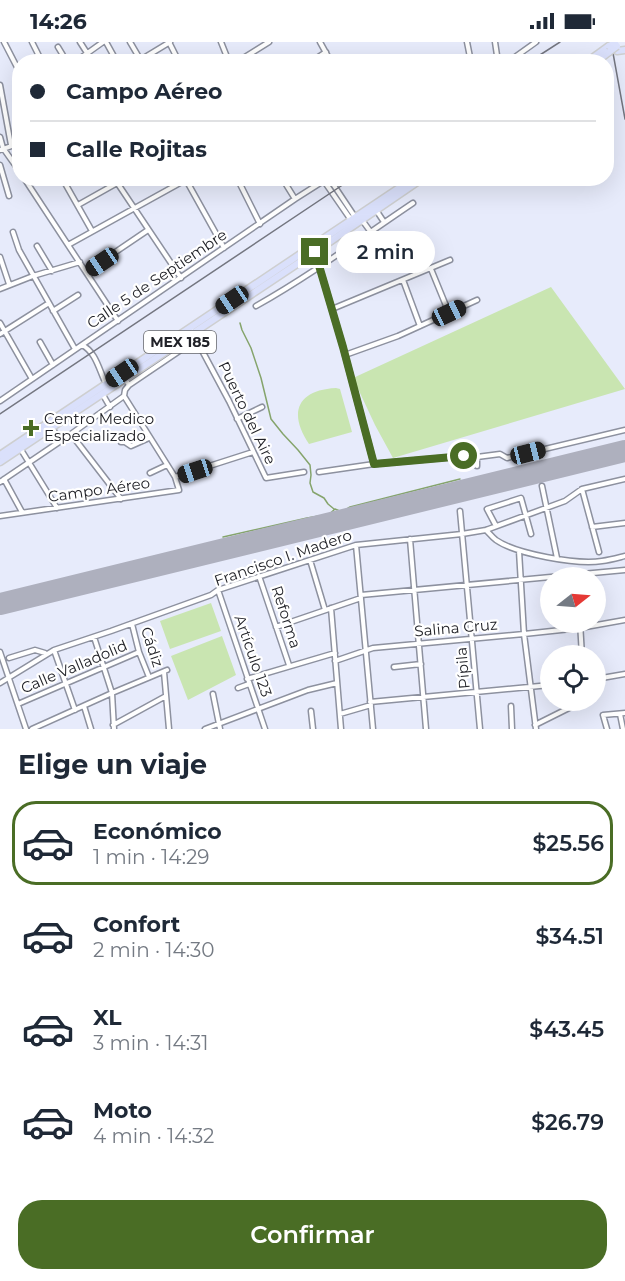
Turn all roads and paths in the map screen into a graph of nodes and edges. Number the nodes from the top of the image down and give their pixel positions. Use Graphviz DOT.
graph roads {
  1 [pos="4,42"];
  2 [pos="80,42"];
  3 [pos="104,42"];
  4 [pos="170,42"];
  5 [pos="268,42"];
  6 [pos="320,42"];
  7 [pos="537,42"];
  8 [pos="623,42"];
  9 [pos="262,44"];
  10 [pos="58,47"];
  11 [pos="612,49"];
  12 [pos="625,50"];
  13 [pos="326,52"];
  14 [pos="87,53"];
  15 [pos="62,54"];
  16 [pos="149,54"];
  17 [pos="248,54"];
  18 [pos="323,54"];
  19 [pos="520,54"];
  20 [pos="12,58"];
  21 [pos="0,85"];
  22 [pos="0,137"];
  23 [pos="11,145"];
  24 [pos="2,149"];
  25 [pos="12,162"];
  26 [pos="0,165"];
  27 [pos="29,186"];
  28 [pos="67,186"];
  29 [pos="108,186"];
  30 [pos="119,186"];
  31 [pos="174,186"];
  32 [pos="191,186"];
  33 [pos="241,186"];
  34 [pos="287,186"];
  35 [pos="316,186"];
  36 [pos="332,186"];
  37 [pos="403,186"];
  38 [pos="411,186"];
  39 [pos="9,196"];
  40 [pos="295,200"];
  41 [pos="413,202"];
  42 [pos="78,205"];
  43 [pos="134,208"];
  44 [pos="376,210"];
  45 [pos="357,221"];
  46 [pos="384,222"];
  47 [pos="260,224"];
  48 [pos="148,230"];
  49 [pos="92,231"];
  50 [pos="370,231"];
  51 [pos="14,232"];
  52 [pos="68,245"];
  53 [pos="37,246"];
  54 [pos="224,248"];
  55 [pos="315,252"];
  56 [pos="0,257"];
  57 [pos="450,260"];
  58 [pos="80,262"];
  59 [pos="319,267"];
  60 [pos="431,269"];
  61 [pos="52,270"];
  62 [pos="86,272"];
  63 [pos="33,276"];
  64 [pos="278,276"];
  65 [pos="181,278"];
  66 [pos="403,280"];
  67 [pos="9,284"];
  68 [pos="287,288"];
  69 [pos="0,289"];
  70 [pos="257,290"];
  71 [pos="78,295"];
  72 [pos="265,300"];
  73 [pos="477,300"];
  74 [pos="49,303"];
  75 [pos="256,306"];
  76 [pos="332,309"];
  77 [pos="53,311"];
  78 [pos="449,313"];
  79 [pos="118,321"];
  80 [pos="0,323"];
  81 [pos="420,326"];
  82 [pos="2,333"];
  83 [pos="194,333"];
  84 [pos="40,342"];
  85 [pos="81,345"];
  86 [pos="75,349"];
  87 [pos="345,355"];
  88 [pos="53,365"];
  89 [pos="32,379"];
  90 [pos="126,379"];
  91 [pos="106,384"];
  92 [pos="103,395"];
  93 [pos="124,396"];
  94 [pos="0,401"];
  95 [pos="110,407"];
  96 [pos="262,407"];
  97 [pos="237,419"];
  98 [pos="52,428"];
  99 [pos="625,430"];
  100 [pos="71,434"];
  101 [pos="149,438"];
  102 [pos="61,441"];
  103 [pos="121,442"];
  104 [pos="19,446"];
  105 [pos="253,452"];
  106 [pos="0,454"];
  107 [pos="477,457"];
  108 [pos="0,462"];
  109 [pos="29,462"];
  110 [pos="374,464"];
  111 [pos="167,465"];
  112 [pos="477,466"];
  113 [pos="304,472"];
  114 [pos="319,472"];
  115 [pos="150,473"];
  116 [pos="175,477"];
  117 [pos="625,480"];
  118 [pos="2,481"];
  119 [pos="542,486"];
  120 [pos="582,489"];
  121 [pos="121,499"];
  122 [pos="547,507"];
  123 [pos="57,508"];
  124 [pos="460,511"];
  125 [pos="22,512"];
  126 [pos="526,514"];
  127 [pos="0,516"];
  128 [pos="625,523"];
  129 [pos="496,526"];
  130 [pos="592,527"];
  131 [pos="486,530"];
  132 [pos="462,534"];
  133 [pos="531,534"];
  134 [pos="410,539"];
  135 [pos="356,545"];
  136 [pos="519,551"];
  137 [pos="599,552"];
  138 [pos="625,556"];
  139 [pos="557,558"];
  140 [pos="310,560"];
  141 [pos="625,570"];
  142 [pos="606,572"];
  143 [pos="260,576"];
  144 [pos="540,579"];
  145 [pos="520,580"];
  146 [pos="468,585"];
  147 [pos="218,590"];
  148 [pos="414,590"];
  149 [pos="361,596"];
  150 [pos="332,608"];
  151 [pos="325,610"];
  152 [pos="625,620"];
  153 [pos="606,622"];
  154 [pos="132,624"];
  155 [pos="276,627"];
  156 [pos="540,631"];
  157 [pos="524,634"];
  158 [pos="94,637"];
  159 [pos="472,638"];
  160 [pos="419,643"];
  161 [pos="54,650"];
  162 [pos="366,650"];
  163 [pos="0,652"];
  164 [pos="139,652"];
  165 [pos="335,653"];
  166 [pos="45,654"];
  167 [pos="9,658"];
  168 [pos="335,661"];
  169 [pos="420,664"];
  170 [pos="289,665"];
  171 [pos="103,666"];
  172 [pos="394,667"];
  173 [pos="625,674"];
  174 [pos="149,677"];
  175 [pos="606,677"];
  176 [pos="9,678"];
  177 [pos="247,679"];
  178 [pos="0,683"];
  179 [pos="66,683"];
  180 [pos="337,683"];
  181 [pos="249,684"];
  182 [pos="540,687"];
  183 [pos="238,688"];
  184 [pos="530,688"];
  185 [pos="477,692"];
  186 [pos="112,693"];
  187 [pos="213,694"];
  188 [pos="166,696"];
  189 [pos="423,697"];
  190 [pos="18,704"];
  191 [pos="370,704"];
  192 [pos="84,706"];
  193 [pos="511,706"];
  194 [pos="258,709"];
  195 [pos="75,710"];
  196 [pos="311,711"];
  197 [pos="564,711"];
  198 [pos="623,713"];
  199 [pos="340,714"];
  200 [pos="220,726"];
  201 [pos="114,727"];
  202 [pos="535,727"];
  203 [pos="26,729"];
  204 [pos="32,729"];
  205 [pos="91,729"];
  206 [pos="169,729"];
  207 [pos="205,729"];
  208 [pos="265,729"];
  209 [pos="313,729"];
  210 [pos="341,729"];
  211 [pos="373,729"];
  212 [pos="426,729"];
  213 [pos="480,729"];
  214 [pos="512,729"];
  215 [pos="607,729"];
  216 [pos="624,729"];
  1 -- 20 [label="street"];
  2 -- 14 [label="street"];
  3 -- 14 [label="street"];
  4 -- 16 [label="street"];
  5 -- 9 [label="street"];
  6 -- 13 [label="street"];
  7 -- 19 [label="street"];
  8 -- 11 [label="main road"];
  9 -- 17 [label="street"];
  10 -- 15 [label="street"];
  11 -- 12 [label="main road"];
  13 -- 18 [label="street"];
  21 -- 23 [label="street"];
  22 -- 24 [label="street"];
  23 -- 24 [label="street"];
  24 -- 25 [label="street"];
  26 -- 39 [label="street"];
  27 -- 52 [label="street"];
  28 -- 42 [label="street"];
  29 -- 42 [label="street"];
  30 -- 43 [label="street"];
  31 -- 43 [label="street"];
  32 -- 54 [label="street"];
  33 -- 47 [label="street"];
  34 -- 40 [label="street"];
  35 -- 40 [label="street, Calle 5 de Septiembre"];
  36 -- 45 [label="street"];
  37 -- 45 [label="main road, MEX 185"];
  38 -- 44 [label="main road, MEX 185"];
  40 -- 47 [label="street, Calle 5 de Septiembre"];
  41 -- 46 [label="street"];
  42 -- 49 [label="street"];
  43 -- 48 [label="street"];
  43 -- 49 [label="street"];
  44 -- 45 [label="main road, MEX 185"];
  44 -- 46 [label="street"];
  45 -- 50 [label="street"];
  45 -- 55 [label="main road, MEX 185"];
  45 -- 83 [label="main road, MEX 185"];
  46 -- 50 [label="street"];
  47 -- 54 [label="street, Calle 5 de Septiembre"];
  48 -- 62 [label="street"];
  48 -- 65 [label="street"];
  49 -- 52 [label="street"];
  50 -- 59 [label="street"];
  51 -- 63 [label="street"];
  52 -- 58 [label="street"];
  53 -- 61 [label="street"];
  54 -- 65 [label="street, Calle 5 de Septiembre"];
  55 -- 59 [label="street"];
  55 -- 64 [label="main road, MEX 185"];
  56 -- 67 [label="street"];
  57 -- 60 [label="street"];
  58 -- 61 [label="street"];
  58 -- 62 [label="street"];
  59 -- 68 [label="street"];
  59 -- 76 [label="street"];
  60 -- 66 [label="street"];
  60 -- 78 [label="street"];
  61 -- 63 [label="street"];
  62 -- 79 [label="street"];
  63 -- 67 [label="street"];
  63 -- 74 [label="street"];
  64 -- 68 [label="street"];
  64 -- 70 [label="main road, MEX 185"];
  65 -- 79 [label="street, Calle 5 de Septiembre"];
  66 -- 76 [label="street"];
  66 -- 81 [label="street"];
  67 -- 69 [label="street"];
  68 -- 72 [label="street"];
  70 -- 72 [label="street"];
  70 -- 83 [label="main road, MEX 185"];
  71 -- 77 [label="street"];
  72 -- 75 [label="street"];
  73 -- 78 [label="street"];
  74 -- 77 [label="street"];
  74 -- 82 [label="street"];
  76 -- 87 [label="street"];
  77 -- 86 [label="street"];
  78 -- 81 [label="street"];
  79 -- 85 [label="street, Calle 5 de Septiembre"];
  80 -- 82 [label="street"];
  81 -- 87 [label="street"];
  82 -- 89 [label="street"];
  83 -- 90 [label="main road, MEX 185"];
  83 -- 90 [label="street"];
  83 -- 97 [label="street, Puerto del Aire"];
  84 -- 88 [label="street"];
  85 -- 86 [label="street, Calle 5 de Septiembre"];
  85 -- 91 [label="street"];
  86 -- 88 [label="street, Calle 5 de Septiembre"];
  87 -- 110 [label="street"];
  88 -- 89 [label="street, Calle 5 de Septiembre"];
  89 -- 94 [label="street, Calle 5 de Septiembre"];
  90 -- 91 [label="main road, MEX 185"];
  90 -- 92 [label="main road, MEX 185"];
  90 -- 93 [label="street"];
  91 -- 104 [label="main road, MEX 185"];
  92 -- 95 [label="street"];
  92 -- 98 [label="main road, MEX 185"];
  93 -- 95 [label="street"];
  93 -- 101 [label="street"];
  95 -- 100 [label="street"];
  96 -- 97 [label="street"];
  97 -- 105 [label="street, Puerto del Aire"];
  98 -- 102 [label="street"];
  98 -- 104 [label="main road, MEX 185"];
  99 -- 107 [label="street"];
  100 -- 102 [label="street"];
  100 -- 121 [label="street"];
  101 -- 103 [label="street"];
  101 -- 111 [label="street"];
  102 -- 109 [label="street"];
  104 -- 106 [label="main road, MEX 185"];
  104 -- 108 [label="main road, MEX 185"];
  104 -- 109 [label="street"];
  105 -- 113 [label="street, Puerto del Aire"];
  105 -- 116 [label="street"];
  107 -- 110 [label="street"];
  107 -- 112 [label="street"];
  109 -- 118 [label="street"];
  109 -- 123 [label="street"];
  110 -- 114 [label="street"];
  111 -- 115 [label="street"];
  111 -- 116 [label="street"];
  116 -- 121 [label="street, Campo Aéreo"];
  117 -- 120 [label="street, Francisco I. Madero"];
  118 -- 125 [label="street"];
  119 -- 122 [label="street"];
  120 -- 122 [label="street, Francisco I. Madero"];
  120 -- 130 [label="street"];
  121 -- 123 [label="street, Campo Aéreo"];
  122 -- 126 [label="street, Francisco I. Madero"];
  122 -- 139 [label="street"];
  123 -- 125 [label="street, Campo Aéreo"];
  124 -- 132 [label="street, Pípila"];
  125 -- 127 [label="street, Campo Aéreo"];
  126 -- 129 [label="street, Francisco I. Madero"];
  126 -- 129 [label="street"];
  126 -- 133 [label="street"];
  128 -- 130 [label="street"];
  129 -- 131 [label="street, Francisco I. Madero"];
  130 -- 137 [label="street"];
  131 -- 132 [label="street, Francisco I. Madero"];
  131 -- 136 [label="street"];
  132 -- 134 [label="street, Francisco I. Madero"];
  132 -- 146 [label="street, Pípila"];
  134 -- 135 [label="street, Francisco I. Madero"];
  134 -- 148 [label="street"];
  135 -- 140 [label="street, Francisco I. Madero"];
  135 -- 149 [label="street"];
  136 -- 139 [label="street"];
  136 -- 145 [label="street"];
  138 -- 139 [label="street"];
  140 -- 143 [label="street, Francisco I. Madero"];
  140 -- 151 [label="street"];
  141 -- 142 [label="street"];
  143 -- 147 [label="street, Francisco I. Madero"];
  143 -- 155 [label="street, Reforma"];
  144 -- 145 [label="street"];
  145 -- 146 [label="street"];
  145 -- 157 [label="street"];
  146 -- 148 [label="street"];
  146 -- 159 [label="street, Pípila"];
  147 -- 154 [label="street, Francisco I. Madero"];
  147 -- 177 [label="street, Artículo 123"];
  148 -- 149 [label="street"];
  148 -- 160 [label="street"];
  149 -- 150 [label="street"];
  149 -- 162 [label="street"];
  150 -- 151 [label="street"];
  150 -- 165 [label="street"];
  151 -- 155 [label="street"];
  152 -- 153 [label="street, Salina Cruz"];
  154 -- 158 [label="street, Francisco I. Madero"];
  154 -- 164 [label="street, Cádiz"];
  155 -- 170 [label="street, Reforma"];
  156 -- 157 [label="street, Salina Cruz"];
  157 -- 159 [label="street, Salina Cruz"];
  157 -- 184 [label="street"];
  158 -- 161 [label="street, Francisco I. Madero"];
  158 -- 171 [label="street"];
  159 -- 160 [label="street, Salina Cruz"];
  159 -- 185 [label="street, Pípila"];
  160 -- 162 [label="street, Salina Cruz"];
  160 -- 169 [label="street"];
  161 -- 166 [label="street, Francisco I. Madero"];
  161 -- 179 [label="street"];
  162 -- 168 [label="street, Salina Cruz"];
  162 -- 191 [label="street"];
  163 -- 176 [label="street"];
  164 -- 171 [label="street, Calle Valladolid"];
  164 -- 174 [label="street, Cádiz"];
  165 -- 168 [label="street"];
  165 -- 170 [label="street"];
  166 -- 167 [label="street"];
  166 -- 176 [label="street, Francisco I. Madero"];
  168 -- 180 [label="street"];
  169 -- 172 [label="street"];
  169 -- 189 [label="street"];
  170 -- 177 [label="street"];
  171 -- 179 [label="street, Calle Valladolid"];
  171 -- 186 [label="street"];
  173 -- 175 [label="street"];
  174 -- 186 [label="street"];
  174 -- 188 [label="street"];
  176 -- 178 [label="street, Francisco I. Madero"];
  176 -- 190 [label="street"];
  177 -- 181 [label="street, Artículo 123"];
  179 -- 190 [label="street, Calle Valladolid"];
  179 -- 195 [label="street"];
  180 -- 194 [label="street"];
  180 -- 199 [label="street"];
  181 -- 183 [label="street"];
  181 -- 194 [label="street, Artículo 123"];
  182 -- 184 [label="street"];
  184 -- 185 [label="street"];
  184 -- 202 [label="street"];
  185 -- 189 [label="street"];
  185 -- 213 [label="street, Pípila"];
  186 -- 192 [label="street"];
  186 -- 201 [label="street"];
  187 -- 200 [label="street"];
  188 -- 201 [label="street"];
  188 -- 206 [label="street"];
  189 -- 191 [label="street"];
  189 -- 212 [label="street"];
  190 -- 203 [label="street"];
  191 -- 199 [label="street"];
  191 -- 211 [label="street"];
  192 -- 195 [label="street"];
  192 -- 205 [label="street"];
  193 -- 214 [label="street"];
  194 -- 200 [label="street"];
  194 -- 208 [label="street, Artículo 123"];
  195 -- 204 [label="street"];
  196 -- 209 [label="street"];
  197 -- 202 [label="street"];
  198 -- 215 [label="street"];
  198 -- 216 [label="street"];
  199 -- 210 [label="street"];
  200 -- 207 [label="street"];
}
